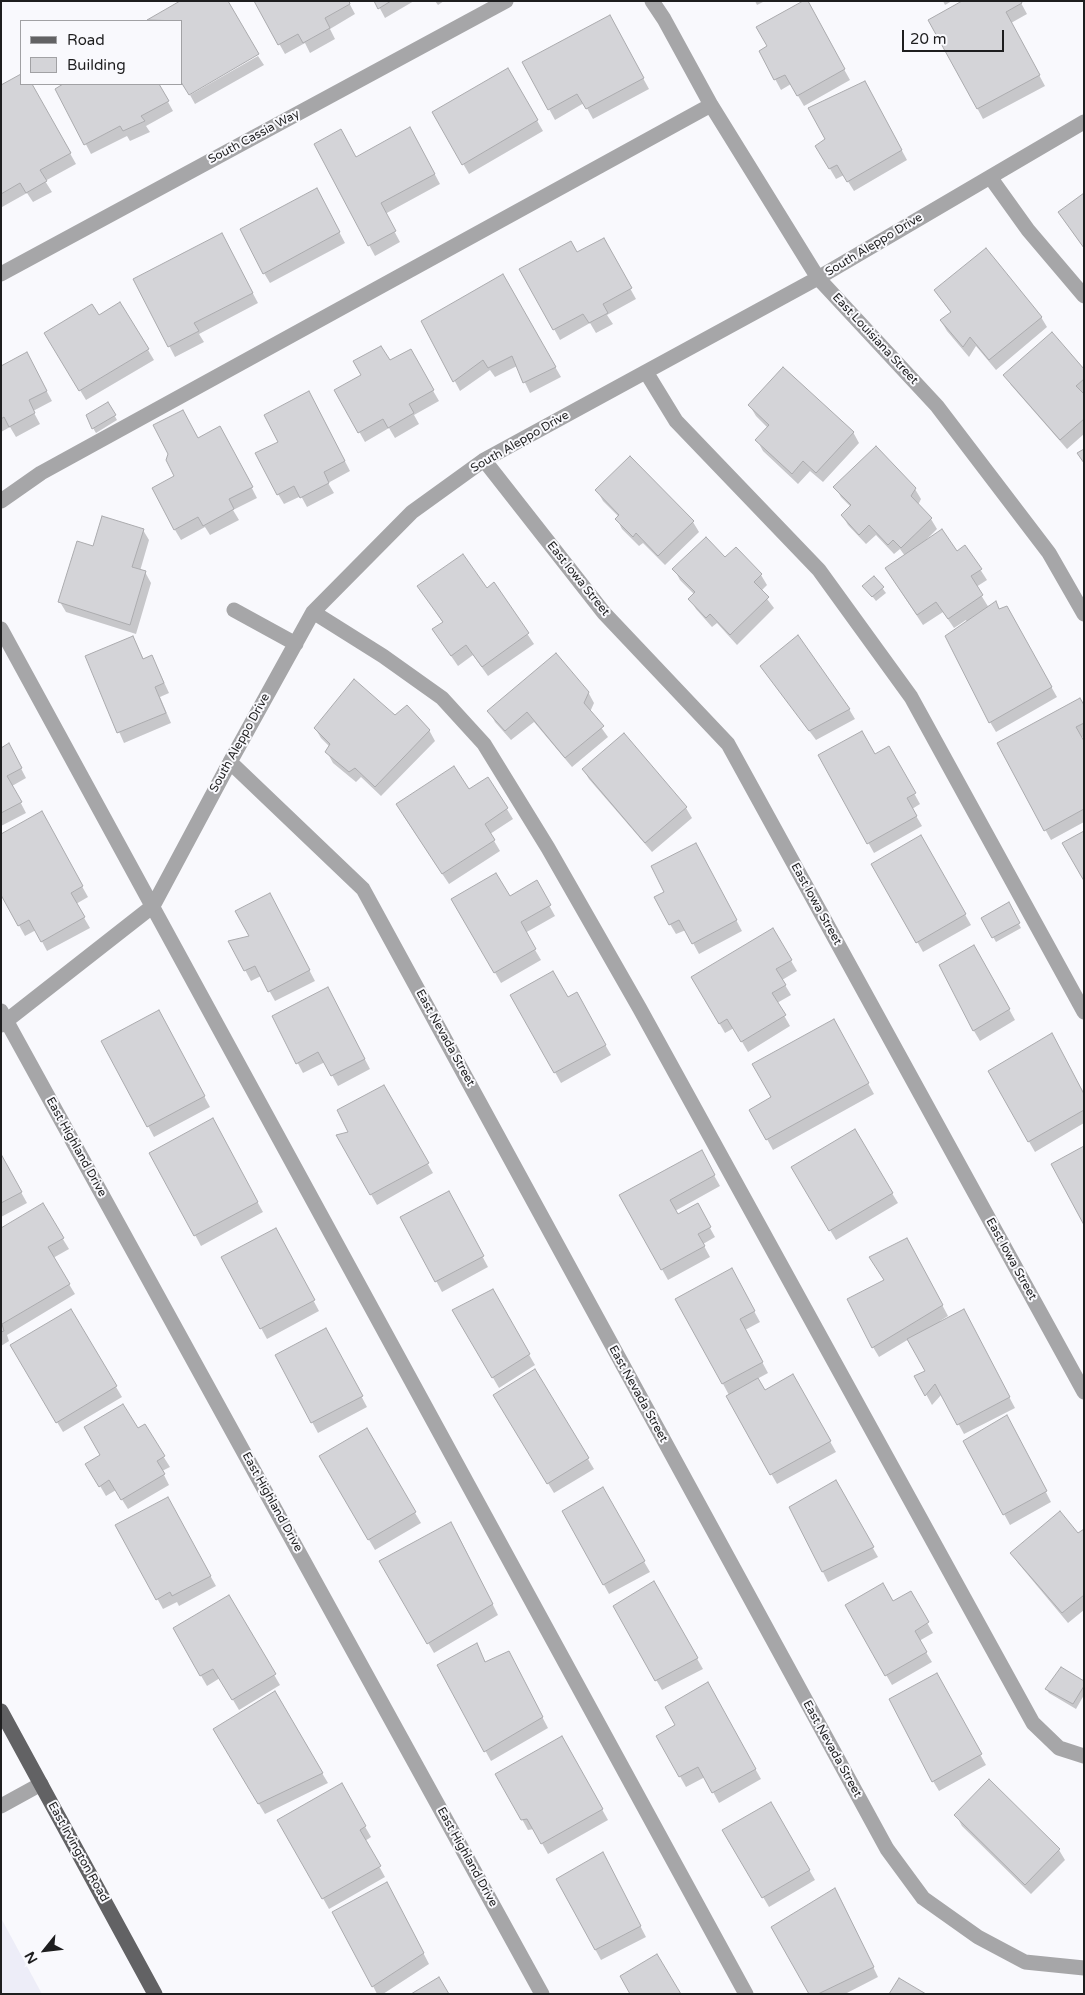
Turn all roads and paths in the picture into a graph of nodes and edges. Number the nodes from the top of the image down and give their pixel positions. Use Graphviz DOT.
graph roads {
  1 [pos="506,1"];
  2 [pos="652,1"];
  3 [pos="711,104"];
  4 [pos="1084,122"];
  5 [pos="990,177"];
  6 [pos="1,274"];
  7 [pos="818,278"];
  8 [pos="1084,296"];
  9 [pos="646,372"];
  10 [pos="484,460"];
  11 [pos="1,501"];
  12 [pos="234,610"];
  13 [pos="313,612"];
  14 [pos="1084,614"];
  15 [pos="1,629"];
  16 [pos="296,644"];
  17 [pos="230,762"];
  18 [pos="153,906"];
  19 [pos="1084,1012"];
  20 [pos="3,1019"];
  21 [pos="1084,1392"];
  22 [pos="1,1711"];
  23 [pos="1084,1756"];
  24 [pos="41,1784"];
  25 [pos="1,1806"];
  26 [pos="1084,1968"];
  27 [pos="155,1994"];
  28 [pos="542,1994"];
  29 [pos="746,1994"];
  1 -- 6 [label="street, South Cassia Way"];
  2 -- 3 [label="street, East Louisiana Street"];
  3 -- 7 [label="street, East Louisiana Street"];
  3 -- 11 [label="street"];
  4 -- 5 [label="street, South Aleppo Drive"];
  5 -- 7 [label="street, South Aleppo Drive"];
  5 -- 8 [label="street"];
  7 -- 9 [label="street, South Aleppo Drive"];
  7 -- 14 [label="street, East Louisiana Street"];
  9 -- 10 [label="street, South Aleppo Drive"];
  9 -- 19 [label="street"];
  10 -- 13 [label="street, South Aleppo Drive"];
  10 -- 21 [label="street, East Iowa Street"];
  12 -- 16 [label="street"];
  13 -- 16 [label="street, South Aleppo Drive"];
  13 -- 23 [label="street"];
  15 -- 18 [label="street"];
  16 -- 17 [label="street, South Aleppo Drive"];
  17 -- 18 [label="street, South Aleppo Drive"];
  17 -- 26 [label="street, East Nevada Street"];
  18 -- 20 [label="street, South Aleppo Drive"];
  18 -- 29 [label="street"];
  20 -- 28 [label="street, East Highland Drive"];
  22 -- 24 [label="main road, East Irvington Road"];
  24 -- 25 [label="street"];
  24 -- 27 [label="main road, East Irvington Road"];
}
